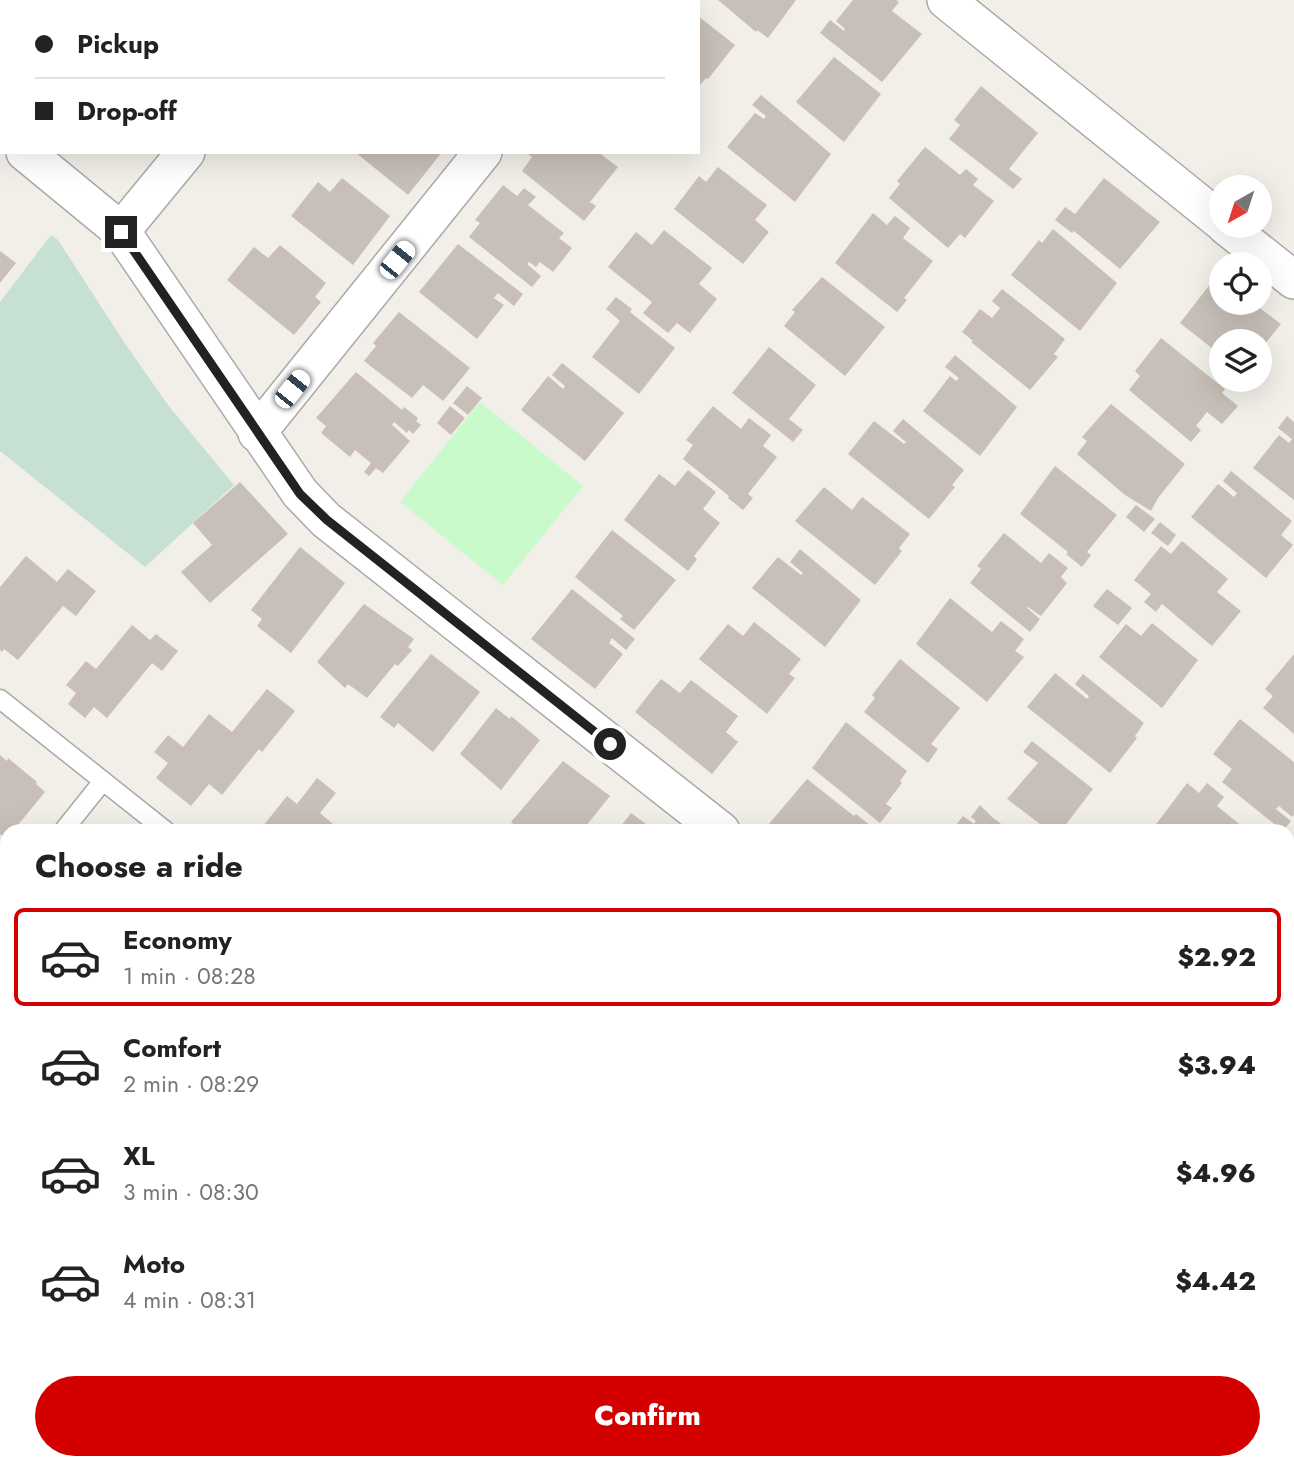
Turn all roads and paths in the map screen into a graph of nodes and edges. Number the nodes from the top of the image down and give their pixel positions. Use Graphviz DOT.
graph roads {
  1 [pos="946,0"];
  2 [pos="27,154"];
  3 [pos="184,154"];
  4 [pos="481,154"];
  5 [pos="1209,212"];
  6 [pos="121,232"];
  7 [pos="1241,238"];
  8 [pos="1294,280"];
  9 [pos="257,433"];
  10 [pos="0,699"];
  11 [pos="103,781"];
  12 [pos="69,824"];
  13 [pos="157,824"];
  14 [pos="712,824"];
  1 -- 5 [label="street"];
  2 -- 6 [label="street"];
  3 -- 6 [label="street"];
  4 -- 9 [label="street"];
  6 -- 9 [label="street"];
  7 -- 8 [label="street"];
  9 -- 14 [label="street"];
  10 -- 11 [label="lane"];
  11 -- 12 [label="lane"];
  11 -- 13 [label="lane"];
}
